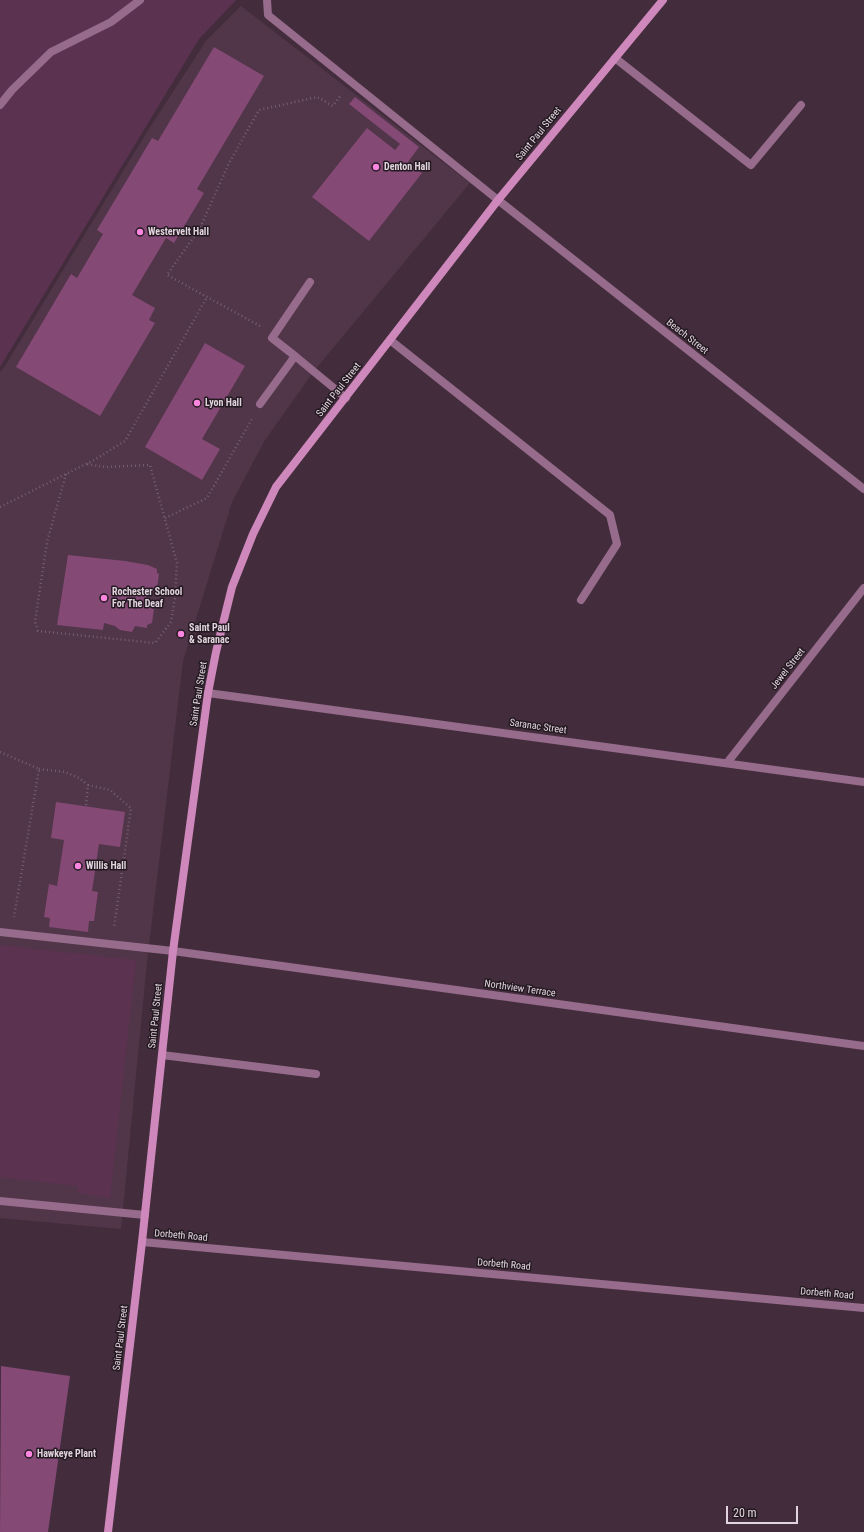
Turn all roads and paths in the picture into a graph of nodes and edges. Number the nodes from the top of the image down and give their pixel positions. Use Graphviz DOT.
graph roads {
  1 [pos="140,0"];
  2 [pos="267,0"];
  3 [pos="663,0"];
  4 [pos="615,58"];
  5 [pos="351,82"];
  6 [pos="0,105"];
  7 [pos="801,105"];
  8 [pos="498,200"];
  9 [pos="310,282"];
  10 [pos="207,297"];
  11 [pos="274,334"];
  12 [pos="390,340"];
  13 [pos="295,356"];
  14 [pos="346,398"];
  15 [pos="260,404"];
  16 [pos="86,464"];
  17 [pos="66,474"];
  18 [pos="864,489"];
  19 [pos="0,507"];
  20 [pos="165,518"];
  21 [pos="864,588"];
  22 [pos="581,600"];
  23 [pos="208,693"];
  24 [pos="0,752"];
  25 [pos="727,763"];
  26 [pos="39,769"];
  27 [pos="864,782"];
  28 [pos="88,785"];
  29 [pos="86,806"];
  30 [pos="0,932"];
  31 [pos="11,934"];
  32 [pos="112,944"];
  33 [pos="173,951"];
  34 [pos="864,1046"];
  35 [pos="162,1055"];
  36 [pos="316,1074"];
  37 [pos="0,1201"];
  38 [pos="145,1215"];
  39 [pos="142,1242"];
  40 [pos="864,1308"];
  41 [pos="108,1532"];
  1 -- 6 [label="street"];
  2 -- 5 [label="street, Beach Street"];
  3 -- 4 [label="main road, Saint Paul Street"];
  4 -- 7 [label="street"];
  4 -- 8 [label="main road, Saint Paul Street"];
  5 -- 8 [label="street, Beach Street"];
  5 -- 10 [label="path"];
  8 -- 12 [label="main road, Saint Paul Street"];
  8 -- 18 [label="street, Beach Street"];
  9 -- 11 [label="street"];
  10 -- 11 [label="path"];
  10 -- 16 [label="path"];
  11 -- 13 [label="street"];
  12 -- 14 [label="main road, Saint Paul Street"];
  12 -- 22 [label="street"];
  13 -- 14 [label="street"];
  13 -- 15 [label="street"];
  14 -- 23 [label="main road, Saint Paul Street"];
  15 -- 20 [label="path"];
  16 -- 17 [label="path"];
  16 -- 20 [label="path"];
  17 -- 19 [label="path"];
  17 -- 20 [label="path"];
  21 -- 25 [label="street, Jewel Street"];
  23 -- 25 [label="street, Saranac Street"];
  23 -- 33 [label="main road, Saint Paul Street"];
  24 -- 26 [label="path"];
  25 -- 27 [label="street, Saranac Street"];
  26 -- 28 [label="path"];
  26 -- 31 [label="path"];
  28 -- 29 [label="path"];
  28 -- 32 [label="path"];
  30 -- 31 [label="street, Northview Terrace"];
  31 -- 32 [label="street, Northview Terrace"];
  32 -- 33 [label="street, Northview Terrace"];
  33 -- 34 [label="street, Northview Terrace"];
  33 -- 35 [label="main road, Saint Paul Street"];
  35 -- 36 [label="street"];
  35 -- 38 [label="main road, Saint Paul Street"];
  37 -- 38 [label="street"];
  38 -- 39 [label="main road, Saint Paul Street"];
  39 -- 40 [label="street, Dorbeth Road"];
  39 -- 41 [label="main road, Saint Paul Street"];
}
